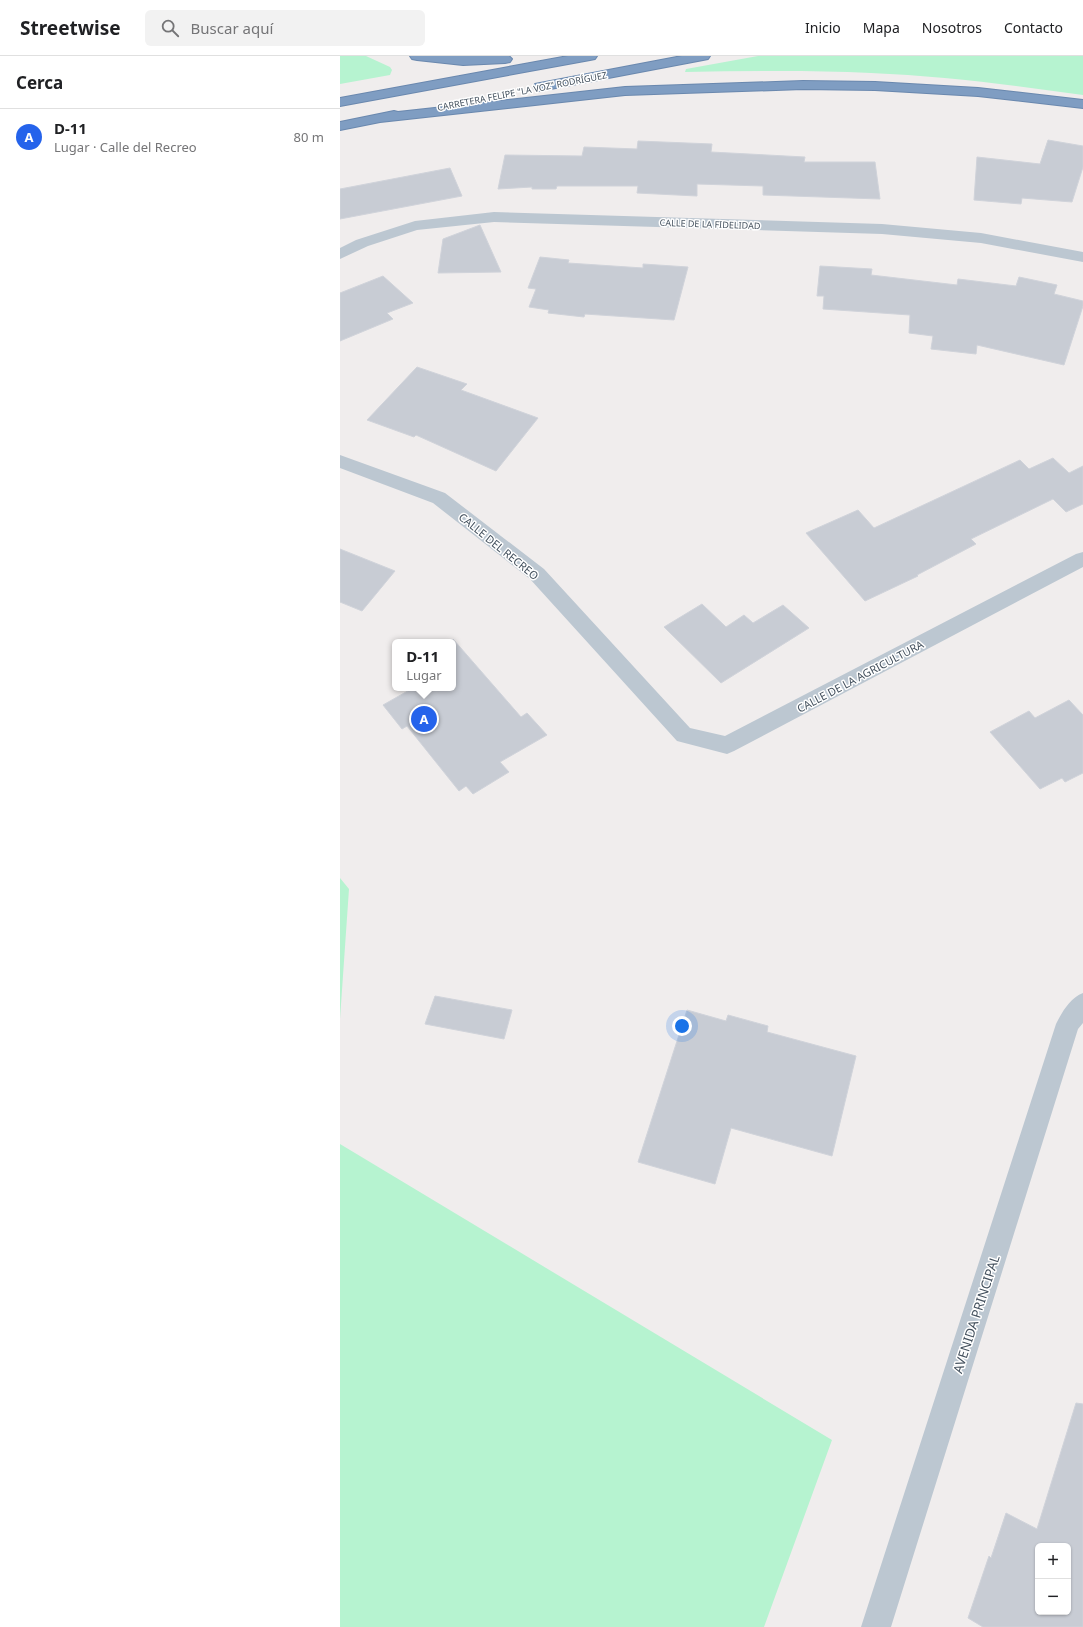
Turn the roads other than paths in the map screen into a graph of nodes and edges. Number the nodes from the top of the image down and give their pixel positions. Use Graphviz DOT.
graph roads {
  1 [pos="417,56"];
  2 [pos="554,56"];
  3 [pos="590,56"];
  4 [pos="703,56"];
  5 [pos="340,102"];
  6 [pos="1083,104"];
  7 [pos="379,118"];
  8 [pos="340,126"];
  9 [pos="340,254"];
  10 [pos="1083,257"];
  11 [pos="340,461"];
  12 [pos="1083,559"];
  13 [pos="645,692"];
  14 [pos="1083,1004"];
  15 [pos="876,1627"];
  1 -- 2 [label="highway"];
  3 -- 5 [label="highway, CARRETERA FELIPE \"LA VOZ\" RODRÍGUEZ"];
  4 -- 7 [label="highway, CARRETERA FELIPE \"LA VOZ\" RODRÍGUEZ"];
  6 -- 7 [label="highway"];
  7 -- 8 [label="highway, CARRETERA FELIPE \"LA VOZ\" RODRÍGUEZ"];
  9 -- 10 [label="street, CALLE DE LA FIDELIDAD"];
  11 -- 13 [label="street, CALLE DEL RECREO"];
  12 -- 13 [label="street, CALLE DE LA AGRICULTURA"];
  14 -- 15 [label="street, AVENIDA PRINCIPAL"];
}
